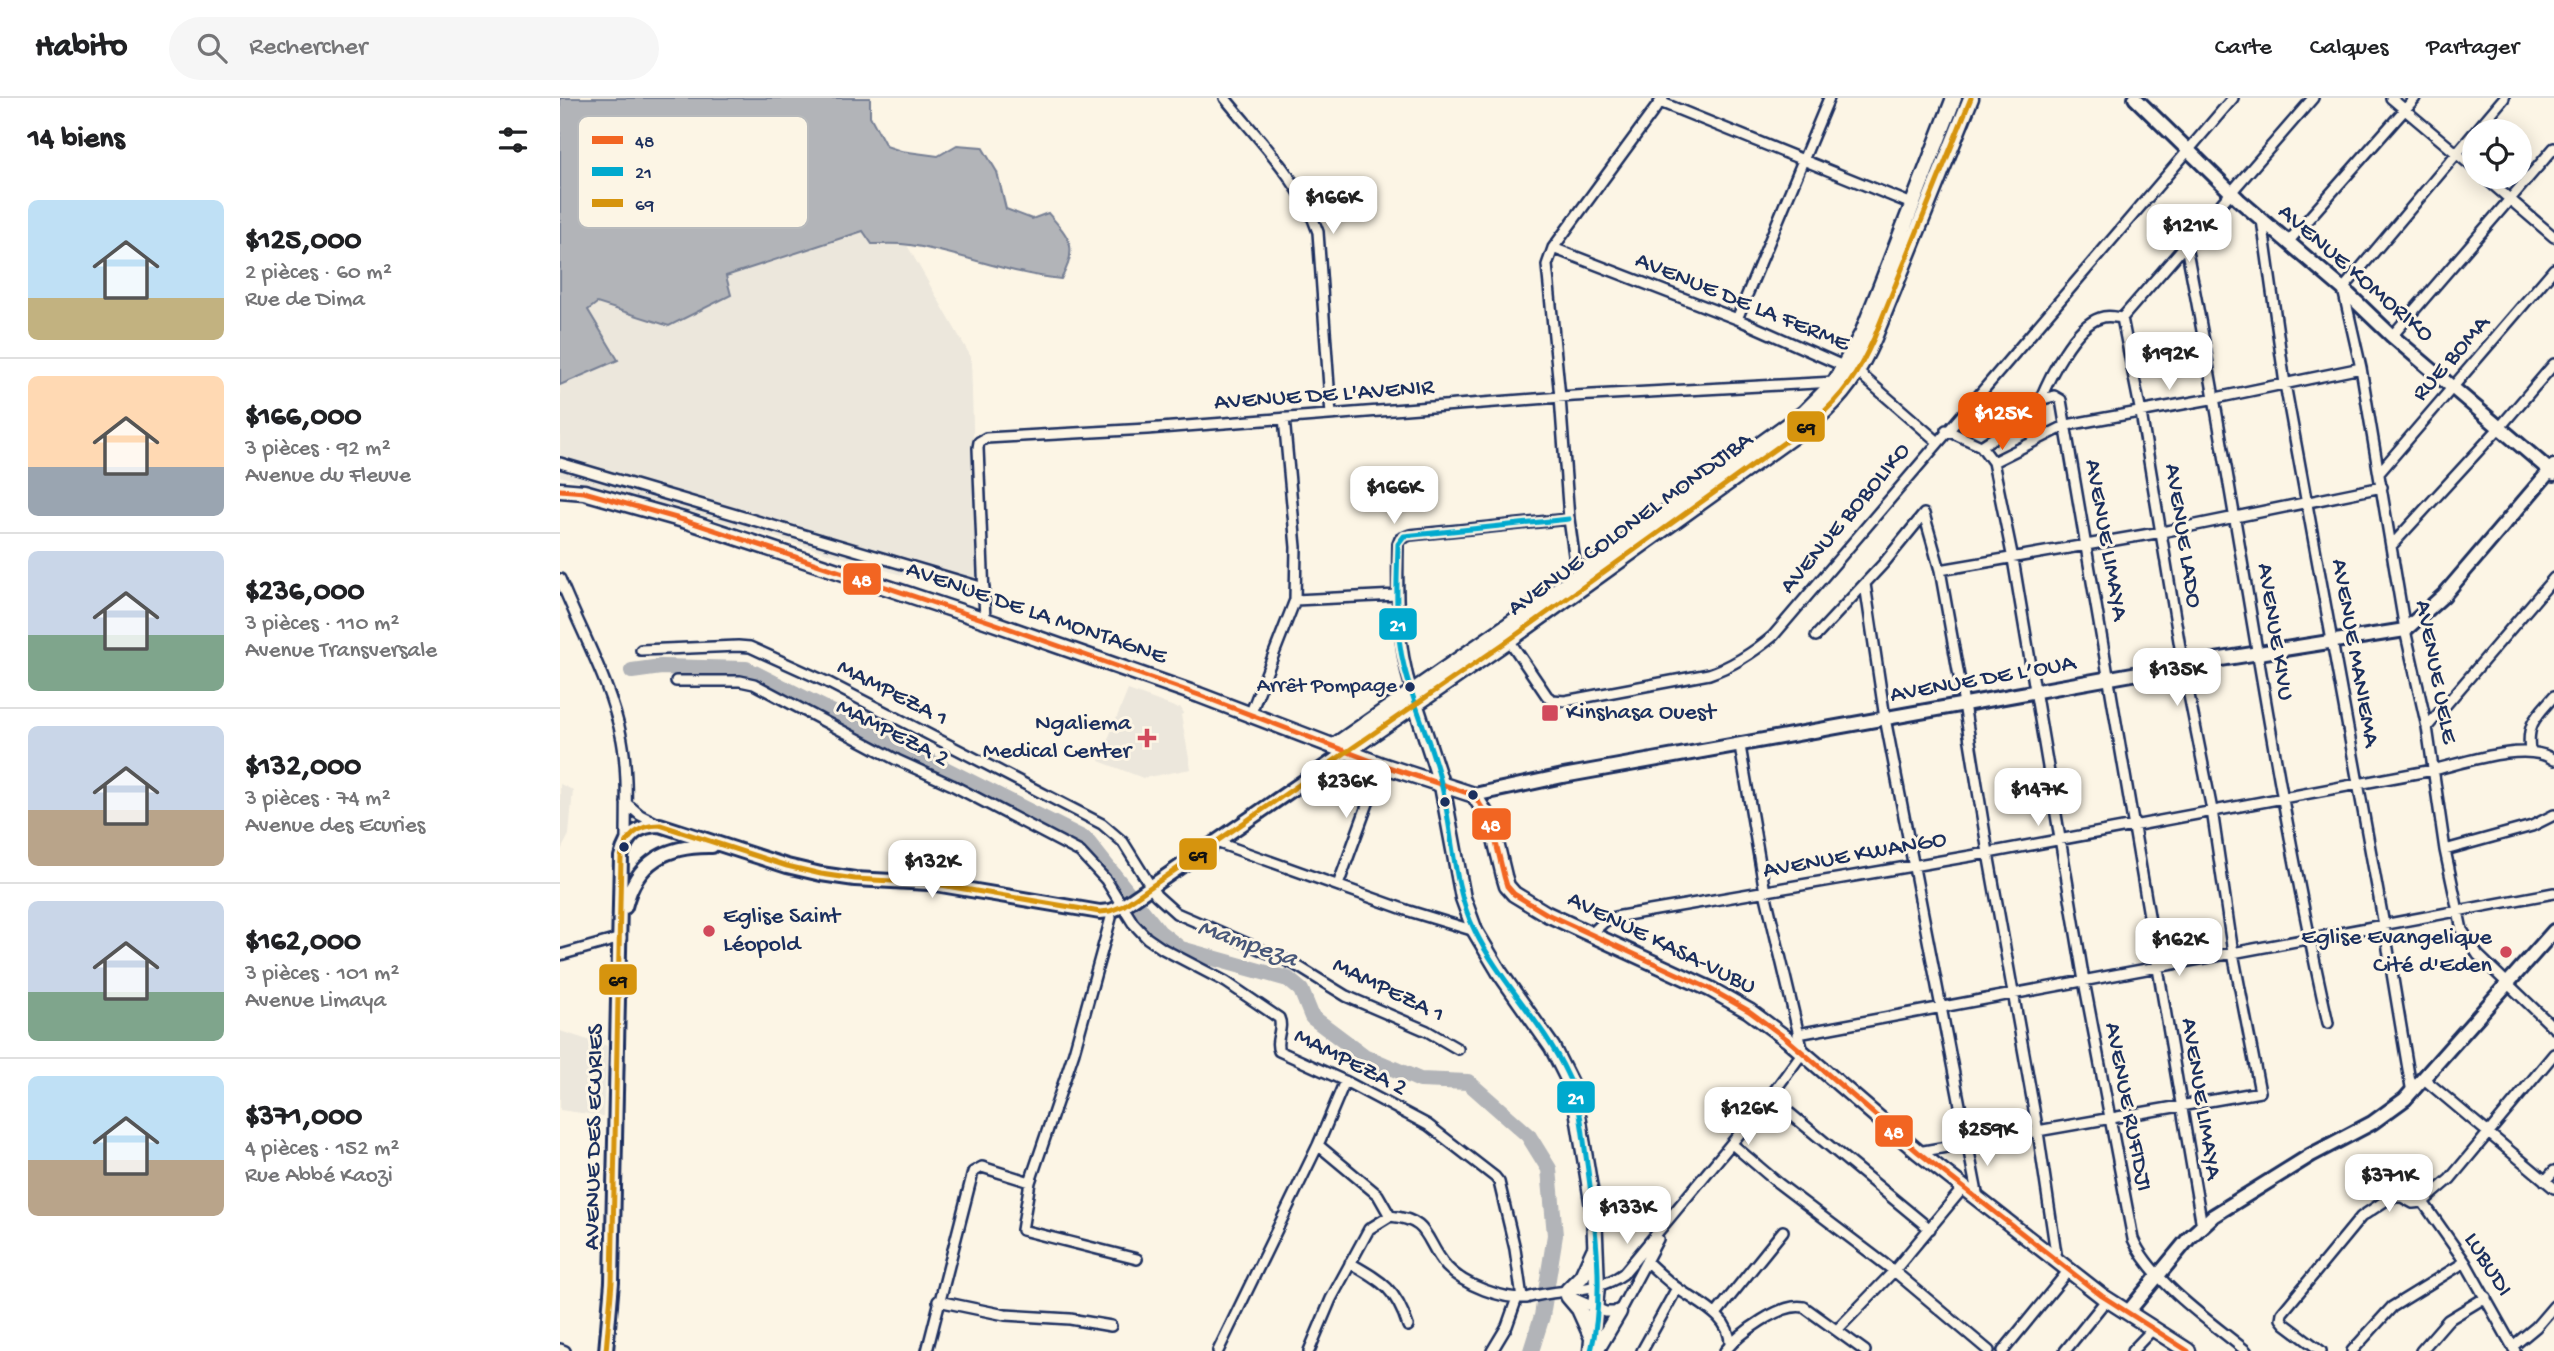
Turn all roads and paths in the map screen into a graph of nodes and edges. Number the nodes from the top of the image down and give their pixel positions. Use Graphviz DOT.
graph roads {
  1 [pos="1225,98"];
  2 [pos="1829,98"];
  3 [pos="1954,98"];
  4 [pos="1971,98"];
  5 [pos="2136,98"];
  6 [pos="2233,98"];
  7 [pos="2313,98"];
  8 [pos="2391,98"];
  9 [pos="2415,98"];
  10 [pos="2504,98"];
  11 [pos="1661,100"];
  12 [pos="2405,110"];
  13 [pos="2486,119"];
  14 [pos="2462,148"];
  15 [pos="2554,148"];
  16 [pos="2190,150"];
  17 [pos="2457,154"];
  18 [pos="2462,158"];
  19 [pos="1805,161"];
  20 [pos="2498,189"];
  21 [pos="2232,193"];
  22 [pos="2510,199"];
  23 [pos="1912,204"];
  24 [pos="2262,219"];
  25 [pos="2554,237"];
  26 [pos="2288,242"];
  27 [pos="2186,246"];
  28 [pos="1553,248"];
  29 [pos="2554,269"];
  30 [pos="2343,289"];
  31 [pos="2122,318"];
  32 [pos="1737,319"];
  33 [pos="2392,337"];
  34 [pos="2554,364"];
  35 [pos="2361,368"];
  36 [pos="1852,374"];
  37 [pos="1835,382"];
  38 [pos="2285,384"];
  39 [pos="2454,387"];
  40 [pos="1560,397"];
  41 [pos="2216,398"];
  42 [pos="2040,400"];
  43 [pos="2141,412"];
  44 [pos="1331,415"];
  45 [pos="1284,418"];
  46 [pos="2067,425"];
  47 [pos="2501,426"];
  48 [pos="1946,430"];
  49 [pos="1937,441"];
  50 [pos="1981,446"];
  51 [pos="1993,462"];
  52 [pos="560,464"];
  53 [pos="2553,470"];
  54 [pos="2379,473"];
  55 [pos="2382,487"];
  56 [pos="560,490"];
  57 [pos="2307,502"];
  58 [pos="2235,517"];
  59 [pos="1569,519"];
  60 [pos="2162,532"];
  61 [pos="2085,545"];
  62 [pos="2392,545"];
  63 [pos="2013,559"];
  64 [pos="1940,570"];
  65 [pos="560,579"];
  66 [pos="2554,579"];
  67 [pos="1582,580"];
  68 [pos="1865,584"];
  69 [pos="984,588"];
  70 [pos="1397,595"];
  71 [pos="1295,600"];
  72 [pos="985,620"];
  73 [pos="2406,630"];
  74 [pos="1816,636"];
  75 [pos="1509,640"];
  76 [pos="2331,642"];
  77 [pos="641,650"];
  78 [pos="2259,652"];
  79 [pos="2183,665"];
  80 [pos="2110,679"];
  81 [pos="676,681"];
  82 [pos="2037,691"];
  83 [pos="2554,696"];
  84 [pos="1414,698"];
  85 [pos="1964,704"];
  86 [pos="1250,715"];
  87 [pos="1885,718"];
  88 [pos="2427,727"];
  89 [pos="1334,746"];
  90 [pos="1740,746"];
  91 [pos="1348,751"];
  92 [pos="2530,751"];
  93 [pos="2554,760"];
  94 [pos="1382,765"];
  95 [pos="2433,770"];
  96 [pos="1311,777"];
  97 [pos="2359,784"];
  98 [pos="1442,786"];
  99 [pos="1474,795"];
  100 [pos="2282,797"];
  101 [pos="626,803"];
  102 [pos="2212,810"];
  103 [pos="2554,815"];
  104 [pos="660,825"];
  105 [pos="2134,825"];
  106 [pos="2060,839"];
  107 [pos="626,842"];
  108 [pos="1216,842"];
  109 [pos="728,847"];
  110 [pos="2445,850"];
  111 [pos="1988,853"];
  112 [pos="1915,864"];
  113 [pos="1338,885"];
  114 [pos="1149,887"];
  115 [pos="1765,892"];
  116 [pos="2554,893"];
  117 [pos="1121,906"];
  118 [pos="2457,911"];
  119 [pos="2384,925"];
  120 [pos="621,931"];
  121 [pos="1475,931"];
  122 [pos="2554,931"];
  123 [pos="1592,933"];
  124 [pos="2309,939"];
  125 [pos="2233,953"];
  126 [pos="560,955"];
  127 [pos="2159,967"];
  128 [pos="2084,981"];
  129 [pos="2507,986"];
  130 [pos="2013,994"];
  131 [pos="1941,1007"];
  132 [pos="2328,1023"];
  133 [pos="2554,1028"];
  134 [pos="1798,1034"];
  135 [pos="1458,1049"];
  136 [pos="1803,1052"];
  137 [pos="2554,1054"];
  138 [pos="2424,1079"];
  139 [pos="1345,1081"];
  140 [pos="2412,1093"];
  141 [pos="1770,1097"];
  142 [pos="2181,1107"];
  143 [pos="2110,1119"];
  144 [pos="2038,1132"];
  145 [pos="2489,1135"];
  146 [pos="1968,1142"];
  147 [pos="1732,1144"];
  148 [pos="1318,1146"];
  149 [pos="1919,1152"];
  150 [pos="2554,1171"];
  151 [pos="2546,1181"];
  152 [pos="1030,1182"];
  153 [pos="1963,1188"];
  154 [pos="2554,1188"];
  155 [pos="1978,1198"];
  156 [pos="2423,1202"];
  157 [pos="1390,1216"];
  158 [pos="1668,1222"];
  159 [pos="2202,1226"];
  160 [pos="1930,1229"];
  161 [pos="1783,1231"];
  162 [pos="1596,1246"];
  163 [pos="1137,1259"];
  164 [pos="1646,1261"];
  165 [pos="2465,1262"];
  166 [pos="1350,1263"];
  167 [pos="2063,1265"];
  168 [pos="1894,1271"];
  169 [pos="2158,1275"];
  170 [pos="1597,1286"];
  171 [pos="1677,1288"];
  172 [pos="1564,1293"];
  173 [pos="2486,1297"];
  174 [pos="1523,1298"];
  175 [pos="2107,1299"];
  176 [pos="938,1301"];
  177 [pos="2554,1307"];
  178 [pos="1596,1309"];
  179 [pos="1619,1312"];
  180 [pos="2128,1312"];
  181 [pos="1716,1314"];
  182 [pos="1111,1326"];
  183 [pos="1408,1326"];
  184 [pos="2153,1329"];
  185 [pos="1837,1330"];
  186 [pos="1594,1348"];
  187 [pos="1727,1348"];
  188 [pos="560,1349"];
  189 [pos="2514,1349"];
  190 [pos="1220,1350"];
  191 [pos="565,1351"];
  192 [pos="606,1351"];
  193 [pos="927,1351"];
  194 [pos="1309,1351"];
  195 [pos="1492,1351"];
  196 [pos="1642,1351"];
  197 [pos="1865,1351"];
  198 [pos="1989,1351"];
  199 [pos="2003,1351"];
  200 [pos="2065,1351"];
  201 [pos="2132,1351"];
  202 [pos="2188,1351"];
  203 [pos="2246,1351"];
  204 [pos="2321,1351"];
  205 [pos="2351,1351"];
  206 [pos="2421,1351"];
  1 -- 44 [label="street"];
  2 -- 19 [label="street"];
  3 -- 23 [label="main road, AVENUE COLONEL MONDJIBA"];
  4 -- 36 [label="main road, AVENUE COLONEL MONDJIBA"];
  5 -- 16 [label="street, AVENUE KOMORIKO"];
  6 -- 16 [label="street, AVENUE BOBOLIKO"];
  7 -- 21 [label="street"];
  8 -- 12 [label="street"];
  9 -- 12 [label="street"];
  10 -- 13 [label="street"];
  11 -- 19 [label="street"];
  11 -- 28 [label="street"];
  12 -- 17 [label="street"];
  12 -- 26 [label="street"];
  14 -- 17 [label="street"];
  15 -- 22 [label="street"];
  16 -- 21 [label="street, AVENUE KOMORIKO"];
  16 -- 48 [label="street, AVENUE BOBOLIKO"];
  17 -- 18 [label="street"];
  17 -- 30 [label="street"];
  19 -- 23 [label="street"];
  19 -- 32 [label="street"];
  20 -- 22 [label="street"];
  21 -- 24 [label="street, AVENUE KOMORIKO"];
  21 -- 27 [label="street"];
  22 -- 25 [label="street"];
  22 -- 33 [label="street"];
  23 -- 36 [label="main road, AVENUE COLONEL MONDJIBA"];
  24 -- 26 [label="street, AVENUE KOMORIKO"];
  24 -- 38 [label="street, AVENUE MANIEMA"];
  26 -- 30 [label="street, AVENUE KOMORIKO"];
  27 -- 31 [label="street"];
  27 -- 41 [label="street, AVENUE KIVU"];
  28 -- 32 [label="street, AVENUE DE LA FERME"];
  28 -- 40 [label="street"];
  29 -- 39 [label="street, RUE BOMA"];
  30 -- 33 [label="street, AVENUE KOMORIKO"];
  30 -- 35 [label="street, AVENUE UELE"];
  31 -- 42 [label="street"];
  31 -- 43 [label="street, AVENUE LADO"];
  32 -- 36 [label="street, AVENUE DE LA FERME"];
  33 -- 39 [label="street, AVENUE KOMORIKO"];
  34 -- 47 [label="street"];
  35 -- 38 [label="street"];
  35 -- 54 [label="street, AVENUE UELE"];
  36 -- 37 [label="main road, AVENUE COLONEL MONDJIBA"];
  36 -- 49 [label="street, AVENUE DE LA FERME"];
  36 -- 67 [label="main road, AVENUE COLONEL MONDJIBA"];
  37 -- 40 [label="street, AVENUE DE L'AVENIR"];
  37 -- 67 [label="main road, AVENUE COLONEL MONDJIBA"];
  38 -- 41 [label="street"];
  38 -- 57 [label="street, AVENUE MANIEMA"];
  39 -- 47 [label="street, AVENUE KOMORIKO"];
  39 -- 54 [label="street, RUE BOMA"];
  40 -- 44 [label="street, AVENUE DE L'AVENIR"];
  40 -- 59 [label="street"];
  41 -- 43 [label="street"];
  41 -- 58 [label="street, AVENUE KIVU"];
  42 -- 46 [label="street, AVENUE LIMAYA"];
  42 -- 50 [label="street"];
  43 -- 46 [label="street"];
  43 -- 60 [label="street, AVENUE LADO"];
  44 -- 45 [label="street, AVENUE DE L'AVENIR"];
  45 -- 69 [label="street, AVENUE DE L'AVENIR"];
  45 -- 71 [label="street"];
  46 -- 51 [label="street"];
  46 -- 61 [label="street, AVENUE LIMAYA"];
  47 -- 53 [label="street, AVENUE KOMORIKO"];
  47 -- 62 [label="street"];
  48 -- 49 [label="street, AVENUE BOBOLIKO"];
  48 -- 50 [label="street"];
  49 -- 75 [label="street, AVENUE BOBOLIKO"];
  50 -- 51 [label="street, AVENUE RUFIDJI"];
  51 -- 63 [label="street, AVENUE RUFIDJI"];
  52 -- 69 [label="street"];
  53 -- 73 [label="street"];
  54 -- 55 [label="street, AVENUE UELE"];
  55 -- 57 [label="street"];
  55 -- 62 [label="street, AVENUE UELE"];
  56 -- 72 [label="main road, AVENUE DE LA MONTAGNE"];
  57 -- 58 [label="street"];
  57 -- 76 [label="street, AVENUE MANIEMA"];
  58 -- 60 [label="street"];
  58 -- 78 [label="street, AVENUE KIVU"];
  59 -- 67 [label="street"];
  59 -- 70 [label="street"];
  60 -- 61 [label="street"];
  60 -- 79 [label="street, AVENUE LADO"];
  61 -- 63 [label="street"];
  61 -- 80 [label="street, AVENUE LIMAYA"];
  62 -- 73 [label="street, AVENUE UELE"];
  63 -- 64 [label="street"];
  63 -- 82 [label="street, AVENUE RUFIDJI"];
  64 -- 68 [label="street"];
  64 -- 85 [label="street"];
  65 -- 101 [label="street"];
  66 -- 88 [label="street"];
  67 -- 75 [label="main road, AVENUE COLONEL MONDJIBA"];
  67 -- 84 [label="main road, AVENUE COLONEL MONDJIBA"];
  68 -- 74 [label="street"];
  68 -- 87 [label="street"];
  69 -- 72 [label="street, AVENUE DE L'AVENIR"];
  70 -- 71 [label="street"];
  70 -- 84 [label="street"];
  71 -- 86 [label="street"];
  72 -- 86 [label="main road, AVENUE DE LA MONTAGNE"];
  73 -- 76 [label="street, AVENUE DE L’OUA"];
  73 -- 88 [label="street, AVENUE UELE"];
  75 -- 84 [label="main road, AVENUE COLONEL MONDJIBA"];
  76 -- 78 [label="street, AVENUE DE L’OUA"];
  76 -- 97 [label="street, AVENUE MANIEMA"];
  77 -- 114 [label="street, MAMPEZA 1"];
  78 -- 79 [label="street, AVENUE DE L’OUA"];
  78 -- 100 [label="street, AVENUE KIVU"];
  79 -- 80 [label="street, AVENUE DE L’OUA"];
  79 -- 102 [label="street, AVENUE LADO"];
  80 -- 82 [label="street, AVENUE DE L’OUA"];
  80 -- 105 [label="street, AVENUE LIMAYA"];
  81 -- 117 [label="street, MAMPEZA 2"];
  82 -- 85 [label="street, AVENUE DE L’OUA"];
  82 -- 106 [label="street, AVENUE RUFIDJI"];
  83 -- 92 [label="street"];
  84 -- 89 [label="main road, AVENUE COLONEL MONDJIBA"];
  84 -- 91 [label="main road, AVENUE COLONEL MONDJIBA"];
  84 -- 98 [label="main road"];
  85 -- 87 [label="street, AVENUE DE L’OUA"];
  85 -- 111 [label="street"];
  86 -- 89 [label="main road, AVENUE DE LA MONTAGNE"];
  87 -- 90 [label="street, AVENUE DE L’OUA"];
  87 -- 112 [label="street"];
  88 -- 95 [label="street, AVENUE UELE"];
  89 -- 91 [label="main road"];
  89 -- 96 [label="street"];
  90 -- 99 [label="street, AVENUE DE L’OUA"];
  90 -- 115 [label="street"];
  91 -- 94 [label="main road"];
  91 -- 96 [label="street"];
  92 -- 93 [label="street"];
  92 -- 95 [label="street, AVENUE KWANGO"];
  94 -- 98 [label="main road"];
  94 -- 113 [label="street"];
  95 -- 97 [label="street, AVENUE KWANGO"];
  95 -- 110 [label="street, AVENUE UELE"];
  96 -- 108 [label="street"];
  97 -- 100 [label="street, AVENUE KWANGO"];
  97 -- 119 [label="street, AVENUE MANIEMA"];
  98 -- 99 [label="main road"];
  98 -- 121 [label="main road"];
  99 -- 123 [label="main road, AVENUE KASA-VUBU"];
  100 -- 102 [label="street, AVENUE KWANGO"];
  100 -- 124 [label="street, AVENUE KIVU"];
  101 -- 104 [label="street"];
  101 -- 107 [label="street"];
  102 -- 105 [label="street, AVENUE KWANGO"];
  102 -- 125 [label="street, AVENUE LADO"];
  103 -- 110 [label="street"];
  104 -- 107 [label="street"];
  104 -- 109 [label="street, AVENUE DES ECURIES"];
  105 -- 106 [label="street, AVENUE KWANGO"];
  105 -- 127 [label="street, AVENUE LIMAYA"];
  106 -- 111 [label="street, AVENUE KWANGO"];
  106 -- 128 [label="street, AVENUE RUFIDJI"];
  107 -- 120 [label="street, AVENUE DES ECURIES"];
  108 -- 113 [label="street"];
  108 -- 114 [label="street"];
  109 -- 117 [label="street, AVENUE DES ECURIES"];
  109 -- 120 [label="street, AVENUE DES ECURIES"];
  110 -- 118 [label="street, AVENUE UELE"];
  111 -- 112 [label="street, AVENUE KWANGO"];
  111 -- 130 [label="street"];
  112 -- 115 [label="street, AVENUE KWANGO"];
  112 -- 131 [label="street"];
  113 -- 121 [label="street"];
  114 -- 117 [label="street"];
  114 -- 135 [label="street, MAMPEZA 1"];
  115 -- 123 [label="street, AVENUE KWANGO"];
  115 -- 134 [label="street"];
  116 -- 118 [label="street"];
  117 -- 139 [label="street, MAMPEZA 2"];
  117 -- 152 [label="street"];
  118 -- 119 [label="street"];
  118 -- 129 [label="street, AVENUE UELE"];
  119 -- 124 [label="street"];
  119 -- 140 [label="street, AVENUE MANIEMA"];
  120 -- 126 [label="street"];
  120 -- 192 [label="street, AVENUE DES ECURIES"];
  121 -- 162 [label="main road"];
  122 -- 129 [label="street"];
  123 -- 136 [label="main road, AVENUE KASA-VUBU"];
  124 -- 125 [label="street"];
  124 -- 132 [label="street, AVENUE KIVU"];
  125 -- 127 [label="street"];
  125 -- 142 [label="street, AVENUE LADO"];
  127 -- 128 [label="street"];
  127 -- 142 [label="street, AVENUE LIMAYA"];
  128 -- 130 [label="street"];
  128 -- 143 [label="street, AVENUE RUFIDJI"];
  129 -- 133 [label="street, AVENUE UELE"];
  129 -- 138 [label="street"];
  130 -- 131 [label="street"];
  130 -- 144 [label="street"];
  131 -- 134 [label="street"];
  131 -- 146 [label="street"];
  134 -- 136 [label="street"];
  136 -- 141 [label="street"];
  136 -- 149 [label="main road, AVENUE KASA-VUBU"];
  137 -- 145 [label="street"];
  138 -- 140 [label="street"];
  138 -- 145 [label="street"];
  139 -- 148 [label="street"];
  139 -- 174 [label="street, MAMPEZA 2"];
  140 -- 159 [label="street"];
  141 -- 147 [label="street"];
  141 -- 160 [label="street"];
  142 -- 143 [label="street"];
  142 -- 159 [label="street, AVENUE LIMAYA"];
  143 -- 144 [label="street"];
  143 -- 169 [label="street, AVENUE RUFIDJI"];
  144 -- 146 [label="street"];
  144 -- 167 [label="street"];
  145 -- 151 [label="street"];
  145 -- 156 [label="street"];
  146 -- 149 [label="street"];
  146 -- 155 [label="street"];
  147 -- 158 [label="street"];
  147 -- 168 [label="street"];
  148 -- 157 [label="street"];
  148 -- 190 [label="street"];
  149 -- 153 [label="main road, AVENUE KASA-VUBU"];
  150 -- 151 [label="street"];
  151 -- 154 [label="street"];
  152 -- 163 [label="street"];
  152 -- 176 [label="street"];
  153 -- 155 [label="main road, AVENUE KASA-VUBU"];
  153 -- 160 [label="street"];
  155 -- 167 [label="main road, AVENUE KASA-VUBU"];
  156 -- 165 [label="street, LUBUDI"];
  156 -- 204 [label="street"];
  157 -- 166 [label="street"];
  157 -- 174 [label="street"];
  158 -- 164 [label="street"];
  158 -- 170 [label="street"];
  159 -- 169 [label="street"];
  160 -- 168 [label="street"];
  161 -- 181 [label="street"];
  162 -- 170 [label="main road"];
  162 -- 172 [label="main road"];
  164 -- 171 [label="street"];
  164 -- 179 [label="street"];
  165 -- 173 [label="street, LUBUDI"];
  165 -- 205 [label="street"];
  166 -- 183 [label="street"];
  166 -- 194 [label="street"];
  167 -- 175 [label="main road, AVENUE KASA-VUBU"];
  167 -- 199 [label="street"];
  168 -- 185 [label="street"];
  168 -- 198 [label="street"];
  169 -- 180 [label="street"];
  169 -- 203 [label="street, AVENUE RUFIDJI"];
  170 -- 172 [label="street"];
  170 -- 178 [label="main road"];
  171 -- 181 [label="street"];
  171 -- 196 [label="street"];
  172 -- 174 [label="street"];
  172 -- 178 [label="street"];
  172 -- 186 [label="main road"];
  173 -- 189 [label="street, LUBUDI"];
  173 -- 206 [label="street"];
  174 -- 195 [label="street"];
  175 -- 180 [label="main road, AVENUE KASA-VUBU"];
  175 -- 200 [label="street"];
  176 -- 182 [label="street"];
  176 -- 193 [label="street"];
  177 -- 189 [label="street"];
  178 -- 179 [label="street"];
  178 -- 186 [label="main road"];
  179 -- 186 [label="main road"];
  180 -- 184 [label="main road, AVENUE KASA-VUBU"];
  181 -- 187 [label="street"];
  184 -- 201 [label="street"];
  184 -- 202 [label="main road, AVENUE KASA-VUBU"];
  185 -- 187 [label="street"];
  185 -- 197 [label="street"];
  188 -- 191 [label="street"];
}
